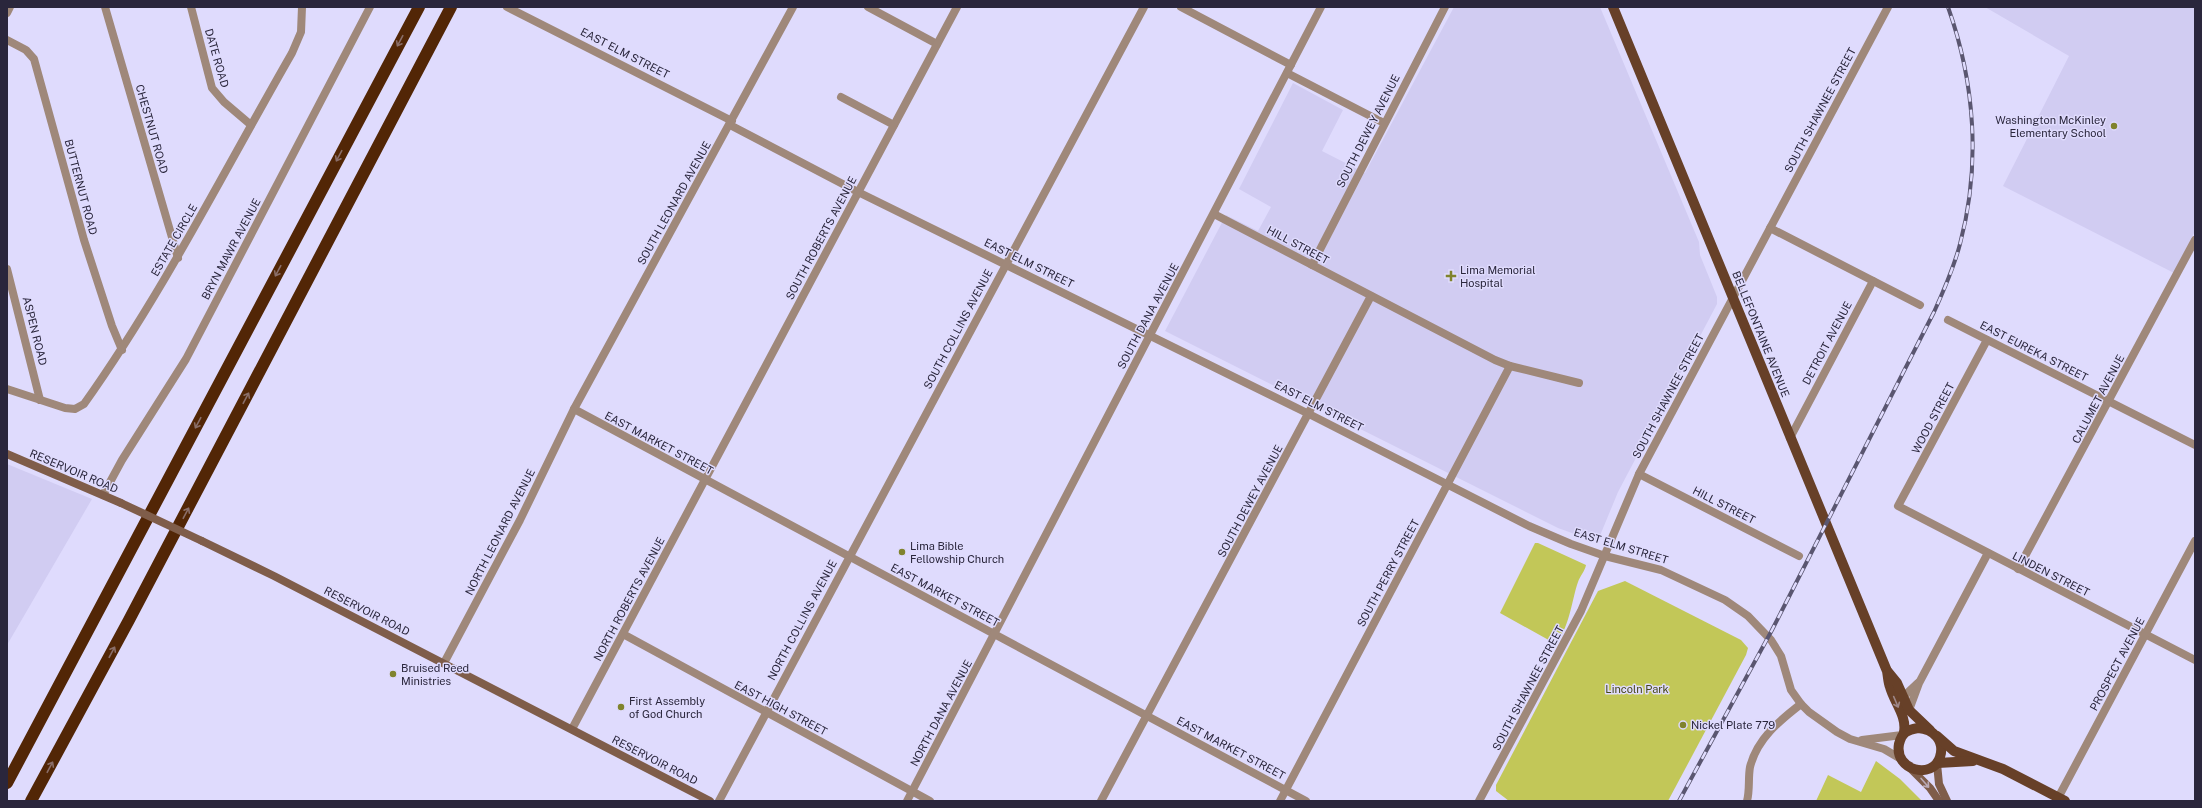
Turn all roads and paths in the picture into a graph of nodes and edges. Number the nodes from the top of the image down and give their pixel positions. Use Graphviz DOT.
graph roads {
  1 [pos="10,7"];
  2 [pos="105,7"];
  3 [pos="191,7"];
  4 [pos="302,7"];
  5 [pos="370,7"];
  6 [pos="419,7"];
  7 [pos="451,7"];
  8 [pos="508,7"];
  9 [pos="793,7"];
  10 [pos="868,7"];
  11 [pos="957,7"];
  12 [pos="1144,7"];
  13 [pos="1181,7"];
  14 [pos="1321,7"];
  15 [pos="1445,7"];
  16 [pos="1613,7"];
  17 [pos="1888,7"];
  18 [pos="7,13"];
  19 [pos="7,40"];
  20 [pos="937,44"];
  21 [pos="1289,69"];
  22 [pos="841,97"];
  23 [pos="731,123"];
  24 [pos="1384,124"];
  25 [pos="251,125"];
  26 [pos="894,125"];
  27 [pos="858,192"];
  28 [pos="1214,214"];
  29 [pos="1770,228"];
  30 [pos="2195,240"];
  31 [pos="178,258"];
  32 [pos="1006,264"];
  33 [pos="1312,265"];
  34 [pos="7,268"];
  35 [pos="1873,280"];
  36 [pos="1371,296"];
  37 [pos="1733,299"];
  38 [pos="1920,305"];
  39 [pos="1948,320"];
  40 [pos="1150,337"];
  41 [pos="1987,340"];
  42 [pos="122,350"];
  43 [pos="1510,366"];
  44 [pos="1579,383"];
  45 [pos="7,389"];
  46 [pos="40,400"];
  47 [pos="2110,402"];
  48 [pos="574,409"];
  49 [pos="1309,414"];
  50 [pos="1790,438"];
  51 [pos="2195,445"];
  52 [pos="7,454"];
  53 [pos="1639,474"];
  54 [pos="705,480"];
  55 [pos="1448,484"];
  56 [pos="103,495"];
  57 [pos="1898,506"];
  58 [pos="2195,541"];
  59 [pos="1988,553"];
  60 [pos="849,556"];
  61 [pos="1605,556"];
  62 [pos="1799,556"];
  63 [pos="2018,569"];
  64 [pos="623,634"];
  65 [pos="994,634"];
  66 [pos="2145,635"];
  67 [pos="2195,660"];
  68 [pos="444,663"];
  69 [pos="1887,671"];
  70 [pos="1919,682"];
  71 [pos="1903,697"];
  72 [pos="1801,704"];
  73 [pos="1910,710"];
  74 [pos="765,713"];
  75 [pos="1147,716"];
  76 [pos="572,729"];
  77 [pos="1903,734"];
  78 [pos="1935,734"];
  79 [pos="1858,740"];
  80 [pos="1901,759"];
  81 [pos="1981,761"];
  82 [pos="1937,764"];
  83 [pos="1910,768"];
  84 [pos="7,783"];
  85 [pos="1286,790"];
  86 [pos="912,792"];
  87 [pos="2061,799"];
  88 [pos="31,801"];
  89 [pos="710,801"];
  90 [pos="719,801"];
  91 [pos="907,801"];
  92 [pos="930,801"];
  93 [pos="1101,801"];
  94 [pos="1280,801"];
  95 [pos="1306,801"];
  96 [pos="1479,801"];
  97 [pos="1747,801"];
  98 [pos="1939,801"];
  99 [pos="1948,801"];
  1 -- 18 [label="street"];
  2 -- 31 [label="street, CHESTNUT ROAD"];
  3 -- 25 [label="street, DATE ROAD"];
  4 -- 25 [label="street, ESTATE CIRCLE"];
  5 -- 56 [label="street, BRYN MAWR AVENUE"];
  6 -- 84 [label="highway, one-way"];
  88 -- 7 [label="highway, one-way"];
  8 -- 23 [label="street, EAST ELM STREET"];
  9 -- 23 [label="street, SOUTH LEONARD AVENUE"];
  10 -- 20 [label="street"];
  11 -- 20 [label="street, SOUTH ROBERTS AVENUE"];
  12 -- 32 [label="street, SOUTH COLLINS AVENUE"];
  13 -- 21 [label="street"];
  14 -- 21 [label="street, SOUTH DANA AVENUE"];
  15 -- 24 [label="street, SOUTH DEWEY AVENUE"];
  16 -- 37 [label="main road, BELLEFONTAINE AVENUE"];
  17 -- 29 [label="street, SOUTH SHAWNEE STREET"];
  19 -- 42 [label="street, BUTTERNUT ROAD"];
  20 -- 26 [label="street, SOUTH ROBERTS AVENUE"];
  21 -- 24 [label="street"];
  21 -- 28 [label="street, SOUTH DANA AVENUE"];
  22 -- 26 [label="street"];
  23 -- 27 [label="street, EAST ELM STREET"];
  23 -- 48 [label="street, SOUTH LEONARD AVENUE"];
  24 -- 33 [label="street, SOUTH DEWEY AVENUE"];
  25 -- 31 [label="street, ESTATE CIRCLE"];
  26 -- 27 [label="street, SOUTH ROBERTS AVENUE"];
  27 -- 32 [label="street, EAST ELM STREET"];
  27 -- 54 [label="street, SOUTH ROBERTS AVENUE"];
  28 -- 33 [label="street, HILL STREET"];
  28 -- 40 [label="street, SOUTH DANA AVENUE"];
  29 -- 35 [label="street"];
  29 -- 37 [label="street, SOUTH SHAWNEE STREET"];
  30 -- 47 [label="street, CALUMET AVENUE"];
  31 -- 42 [label="street, ESTATE CIRCLE"];
  32 -- 40 [label="street, EAST ELM STREET"];
  32 -- 60 [label="street, SOUTH COLLINS AVENUE"];
  33 -- 36 [label="street, HILL STREET"];
  34 -- 46 [label="street, ASPEN ROAD"];
  35 -- 38 [label="street"];
  35 -- 50 [label="street, DETROIT AVENUE"];
  36 -- 43 [label="street, HILL STREET"];
  36 -- 49 [label="street, SOUTH DEWEY AVENUE"];
  37 -- 50 [label="main road, BELLEFONTAINE AVENUE"];
  37 -- 53 [label="street, SOUTH SHAWNEE STREET"];
  39 -- 41 [label="street, EAST EUREKA STREET"];
  40 -- 49 [label="street, EAST ELM STREET"];
  40 -- 65 [label="street, SOUTH DANA AVENUE"];
  41 -- 47 [label="street, EAST EUREKA STREET"];
  41 -- 57 [label="street, WOOD STREET"];
  42 -- 46 [label="street, ESTATE CIRCLE"];
  43 -- 44 [label="street"];
  43 -- 55 [label="street, SOUTH PERRY STREET"];
  45 -- 46 [label="street, ESTATE CIRCLE"];
  47 -- 51 [label="street, EAST EUREKA STREET"];
  47 -- 63 [label="street, CALUMET AVENUE"];
  48 -- 54 [label="street, EAST MARKET STREET"];
  48 -- 68 [label="street, NORTH LEONARD AVENUE"];
  49 -- 55 [label="street, EAST ELM STREET"];
  49 -- 75 [label="street, SOUTH DEWEY AVENUE"];
  50 -- 69 [label="main road, BELLEFONTAINE AVENUE"];
  52 -- 56 [label="main road, RESERVOIR ROAD"];
  53 -- 61 [label="street, SOUTH SHAWNEE STREET"];
  53 -- 62 [label="street, HILL STREET"];
  54 -- 60 [label="street, EAST MARKET STREET"];
  54 -- 64 [label="street, NORTH ROBERTS AVENUE"];
  55 -- 61 [label="street, EAST ELM STREET"];
  55 -- 85 [label="street, SOUTH PERRY STREET"];
  56 -- 68 [label="main road, RESERVOIR ROAD, bridge"];
  57 -- 59 [label="street, LINDEN STREET"];
  58 -- 66 [label="street, PROSPECT AVENUE"];
  59 -- 63 [label="street, LINDEN STREET"];
  59 -- 70 [label="street"];
  60 -- 65 [label="street, EAST MARKET STREET"];
  60 -- 74 [label="street, NORTH COLLINS AVENUE"];
  61 -- 72 [label="street, EAST ELM STREET"];
  61 -- 96 [label="street, SOUTH SHAWNEE STREET"];
  63 -- 66 [label="street, LINDEN STREET"];
  64 -- 74 [label="street, EAST HIGH STREET"];
  64 -- 76 [label="street, NORTH ROBERTS AVENUE"];
  65 -- 75 [label="street, EAST MARKET STREET"];
  65 -- 86 [label="street, NORTH DANA AVENUE"];
  66 -- 67 [label="street, LINDEN STREET"];
  66 -- 87 [label="street, PROSPECT AVENUE"];
  68 -- 76 [label="main road, RESERVOIR ROAD"];
  69 -- 71 [label="main road, BELLEFONTAINE AVENUE"];
  69 -- 77 [label="main road, BELLEFONTAINE AVENUE, one-way"];
  70 -- 71 [label="street"];
  70 -- 73 [label="street"];
  71 -- 73 [label="main road, BELLEFONTAINE AVENUE"];
  72 -- 79 [label="street, EAST ELM STREET"];
  72 -- 97 [label="street"];
  73 -- 78 [label="main road, BELLEFONTAINE AVENUE"];
  74 -- 86 [label="street, EAST HIGH STREET"];
  74 -- 90 [label="street, NORTH COLLINS AVENUE"];
  75 -- 85 [label="street, EAST MARKET STREET"];
  75 -- 93 [label="street, SOUTH DEWEY AVENUE"];
  76 -- 89 [label="main road, RESERVOIR ROAD"];
  77 -- 78 [label="main road"];
  77 -- 79 [label="street"];
  77 -- 80 [label="main road"];
  78 -- 81 [label="main road"];
  78 -- 82 [label="main road"];
  79 -- 80 [label="street, EAST ELM STREET"];
  80 -- 83 [label="main road"];
  81 -- 82 [label="main road"];
  81 -- 87 [label="main road"];
  82 -- 83 [label="main road"];
  82 -- 99 [label="main road"];
  83 -- 98 [label="main road, one-way"];
  85 -- 94 [label="street, SOUTH PERRY STREET"];
  85 -- 95 [label="street, EAST MARKET STREET"];
  86 -- 91 [label="street, NORTH DANA AVENUE"];
  86 -- 92 [label="street, EAST HIGH STREET"];
}
